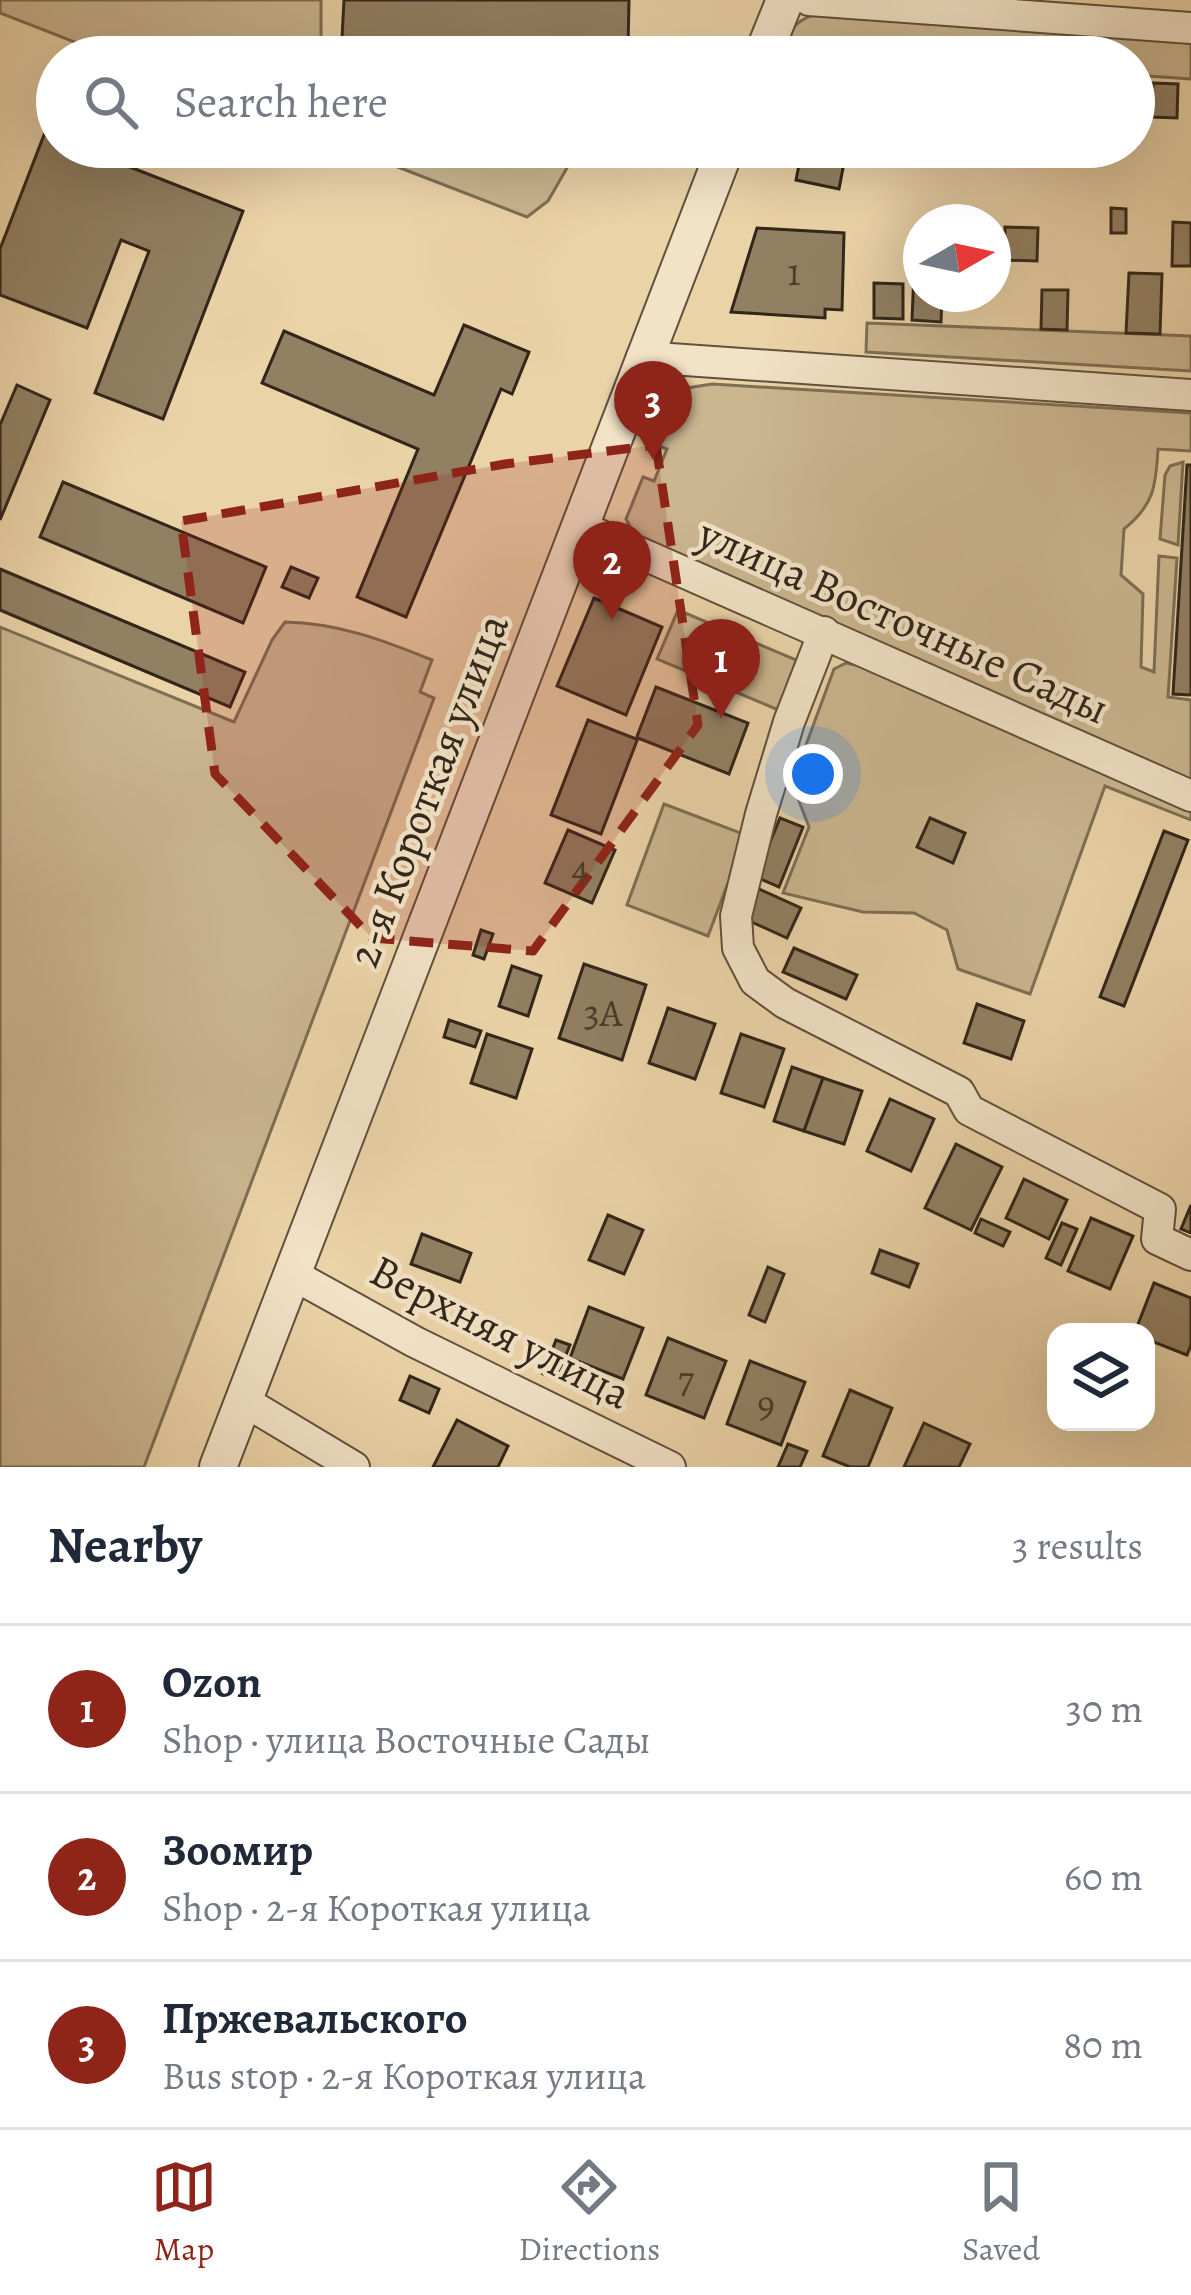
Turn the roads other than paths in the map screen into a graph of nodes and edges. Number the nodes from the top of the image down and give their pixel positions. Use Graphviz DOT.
graph roads {
  1 [pos="784,0"];
  2 [pos="809,0"];
  3 [pos="1191,28"];
  4 [pos="770,36"];
  5 [pos="718,168"];
  6 [pos="642,357"];
  7 [pos="1191,395"];
  8 [pos="580,526"];
  9 [pos="824,632"];
  10 [pos="1191,796"];
  11 [pos="1191,1255"];
  12 [pos="292,1274"];
  13 [pos="244,1401"];
  14 [pos="218,1467"];
  15 [pos="353,1467"];
  16 [pos="670,1467"];
  1 -- 4 [label="street"];
  2 -- 3 [label="street"];
  5 -- 6 [label="street, 2-я Короткая улица"];
  6 -- 7 [label="street"];
  6 -- 8 [label="street, 2-я Короткая улица"];
  8 -- 9 [label="street, улица Восточные Сады"];
  8 -- 12 [label="street, 2-я Короткая улица"];
  9 -- 10 [label="street, улица Восточные Сады"];
  9 -- 11 [label="street"];
  12 -- 13 [label="street, 2-я Короткая улица"];
  12 -- 16 [label="street, Верхняя улица"];
  13 -- 14 [label="street, 2-я Короткая улица"];
  13 -- 15 [label="street"];
}
